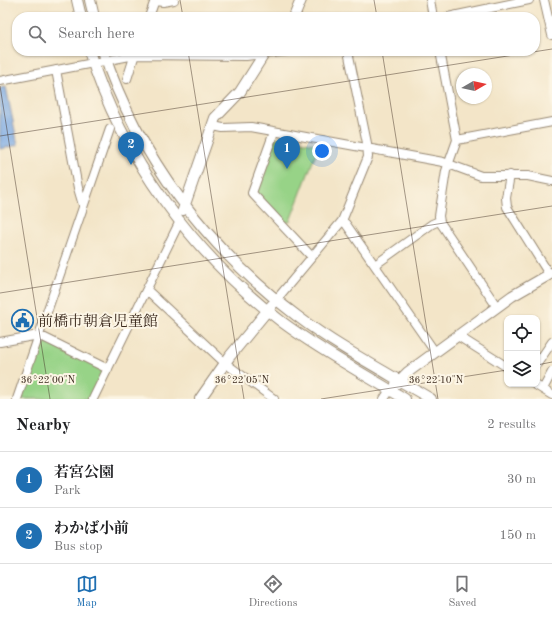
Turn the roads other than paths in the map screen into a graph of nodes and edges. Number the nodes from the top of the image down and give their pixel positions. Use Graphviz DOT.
graph roads {
  1 [pos="77,0"];
  2 [pos="90,0"];
  3 [pos="174,0"];
  4 [pos="301,0"];
  5 [pos="430,0"];
  6 [pos="529,0"];
  7 [pos="544,0"];
  8 [pos="155,1"];
  9 [pos="80,12"];
  10 [pos="93,12"];
  11 [pos="151,12"];
  12 [pos="296,12"];
  13 [pos="432,12"];
  14 [pos="472,12"];
  15 [pos="552,35"];
  16 [pos="90,56"];
  17 [pos="104,56"];
  18 [pos="135,56"];
  19 [pos="263,56"];
  20 [pos="349,56"];
  21 [pos="441,56"];
  22 [pos="93,64"];
  23 [pos="56,70"];
  24 [pos="127,79"];
  25 [pos="0,81"];
  26 [pos="552,122"];
  27 [pos="212,126"];
  28 [pos="110,130"];
  29 [pos="274,132"];
  30 [pos="458,140"];
  31 [pos="368,149"];
  32 [pos="448,164"];
  33 [pos="510,175"];
  34 [pos="552,181"];
  35 [pos="83,205"];
  36 [pos="184,205"];
  37 [pos="180,221"];
  38 [pos="342,221"];
  39 [pos="439,221"];
  40 [pos="312,257"];
  41 [pos="375,265"];
  42 [pos="550,274"];
  43 [pos="147,290"];
  44 [pos="276,300"];
  45 [pos="497,308"];
  46 [pos="267,311"];
  47 [pos="39,335"];
  48 [pos="458,336"];
  49 [pos="0,342"];
  50 [pos="552,342"];
  51 [pos="435,352"];
  52 [pos="540,360"];
  53 [pos="225,363"];
  54 [pos="504,365"];
  55 [pos="108,369"];
  56 [pos="552,372"];
  57 [pos="399,380"];
  58 [pos="539,387"];
  59 [pos="543,389"];
  60 [pos="390,390"];
  61 [pos="552,395"];
  62 [pos="17,399"];
  63 [pos="93,399"];
  64 [pos="200,399"];
  65 [pos="274,399"];
  66 [pos="384,399"];
  67 [pos="405,399"];
  68 [pos="431,399"];
  1 -- 9 [label="street"];
  2 -- 10 [label="street"];
  3 -- 8 [label="street"];
  4 -- 12 [label="street"];
  5 -- 13 [label="street"];
  6 -- 14 [label="street"];
  7 -- 15 [label="street"];
  8 -- 11 [label="street"];
  16 -- 22 [label="street"];
  17 -- 22 [label="street"];
  17 -- 36 [label="street"];
  18 -- 24 [label="street"];
  19 -- 27 [label="street"];
  20 -- 31 [label="street"];
  21 -- 30 [label="street"];
  22 -- 23 [label="street"];
  22 -- 37 [label="street"];
  23 -- 25 [label="street"];
  23 -- 35 [label="street"];
  26 -- 30 [label="street"];
  27 -- 29 [label="street"];
  27 -- 36 [label="street"];
  28 -- 35 [label="street"];
  29 -- 31 [label="street"];
  29 -- 40 [label="street"];
  30 -- 32 [label="street"];
  31 -- 32 [label="street"];
  31 -- 38 [label="street"];
  32 -- 33 [label="street"];
  32 -- 39 [label="street"];
  33 -- 34 [label="street"];
  33 -- 42 [label="street"];
  35 -- 47 [label="street"];
  36 -- 37 [label="street"];
  36 -- 44 [label="street"];
  37 -- 43 [label="street"];
  37 -- 46 [label="street"];
  38 -- 40 [label="street"];
  38 -- 41 [label="street"];
  39 -- 41 [label="street"];
  39 -- 45 [label="street"];
  40 -- 44 [label="street"];
  41 -- 51 [label="street"];
  42 -- 45 [label="street"];
  43 -- 53 [label="street"];
  43 -- 55 [label="street"];
  44 -- 46 [label="street"];
  44 -- 57 [label="street"];
  45 -- 48 [label="street"];
  46 -- 53 [label="street"];
  46 -- 60 [label="street"];
  47 -- 49 [label="street"];
  47 -- 55 [label="street"];
  47 -- 62 [label="street"];
  48 -- 51 [label="street"];
  48 -- 54 [label="street"];
  50 -- 52 [label="street"];
  51 -- 57 [label="street"];
  53 -- 64 [label="street"];
  53 -- 65 [label="street"];
  55 -- 63 [label="street"];
  56 -- 59 [label="street"];
  57 -- 60 [label="street"];
  57 -- 68 [label="street"];
  58 -- 59 [label="street"];
  59 -- 61 [label="street"];
  60 -- 66 [label="street"];
  60 -- 67 [label="street"];
}
